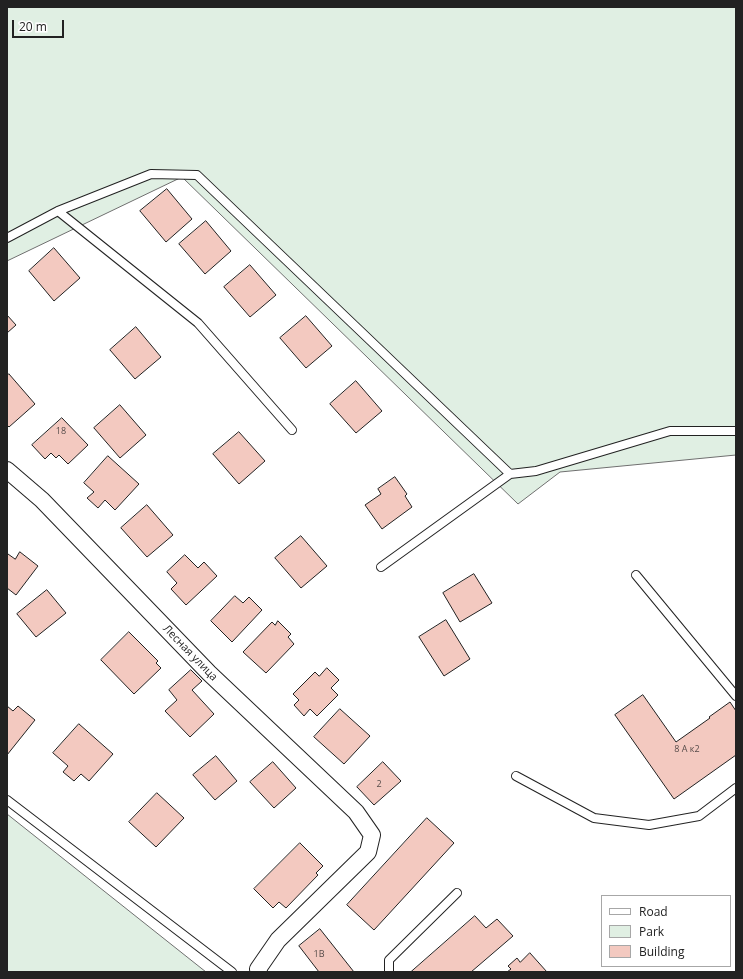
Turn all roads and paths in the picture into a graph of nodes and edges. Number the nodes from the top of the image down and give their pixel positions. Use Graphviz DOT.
graph roads {
  1 [pos="58,211"];
  2 [pos="7,238"];
  3 [pos="292,430"];
  4 [pos="736,430"];
  5 [pos="7,470"];
  6 [pos="510,474"];
  7 [pos="381,567"];
  8 [pos="636,575"];
  9 [pos="736,696"];
  10 [pos="516,776"];
  11 [pos="736,788"];
  12 [pos="7,800"];
  13 [pos="457,892"];
  14 [pos="232,972"];
  15 [pos="258,972"];
  16 [pos="389,972"];
  1 -- 2 [label="lane"];
  1 -- 3 [label="lane"];
  1 -- 6 [label="lane"];
  4 -- 6 [label="lane"];
  5 -- 15 [label="street, Лесная улица"];
  6 -- 7 [label="lane"];
  8 -- 9 [label="lane"];
  10 -- 11 [label="lane"];
  12 -- 14 [label="lane"];
  13 -- 16 [label="lane"];
}
